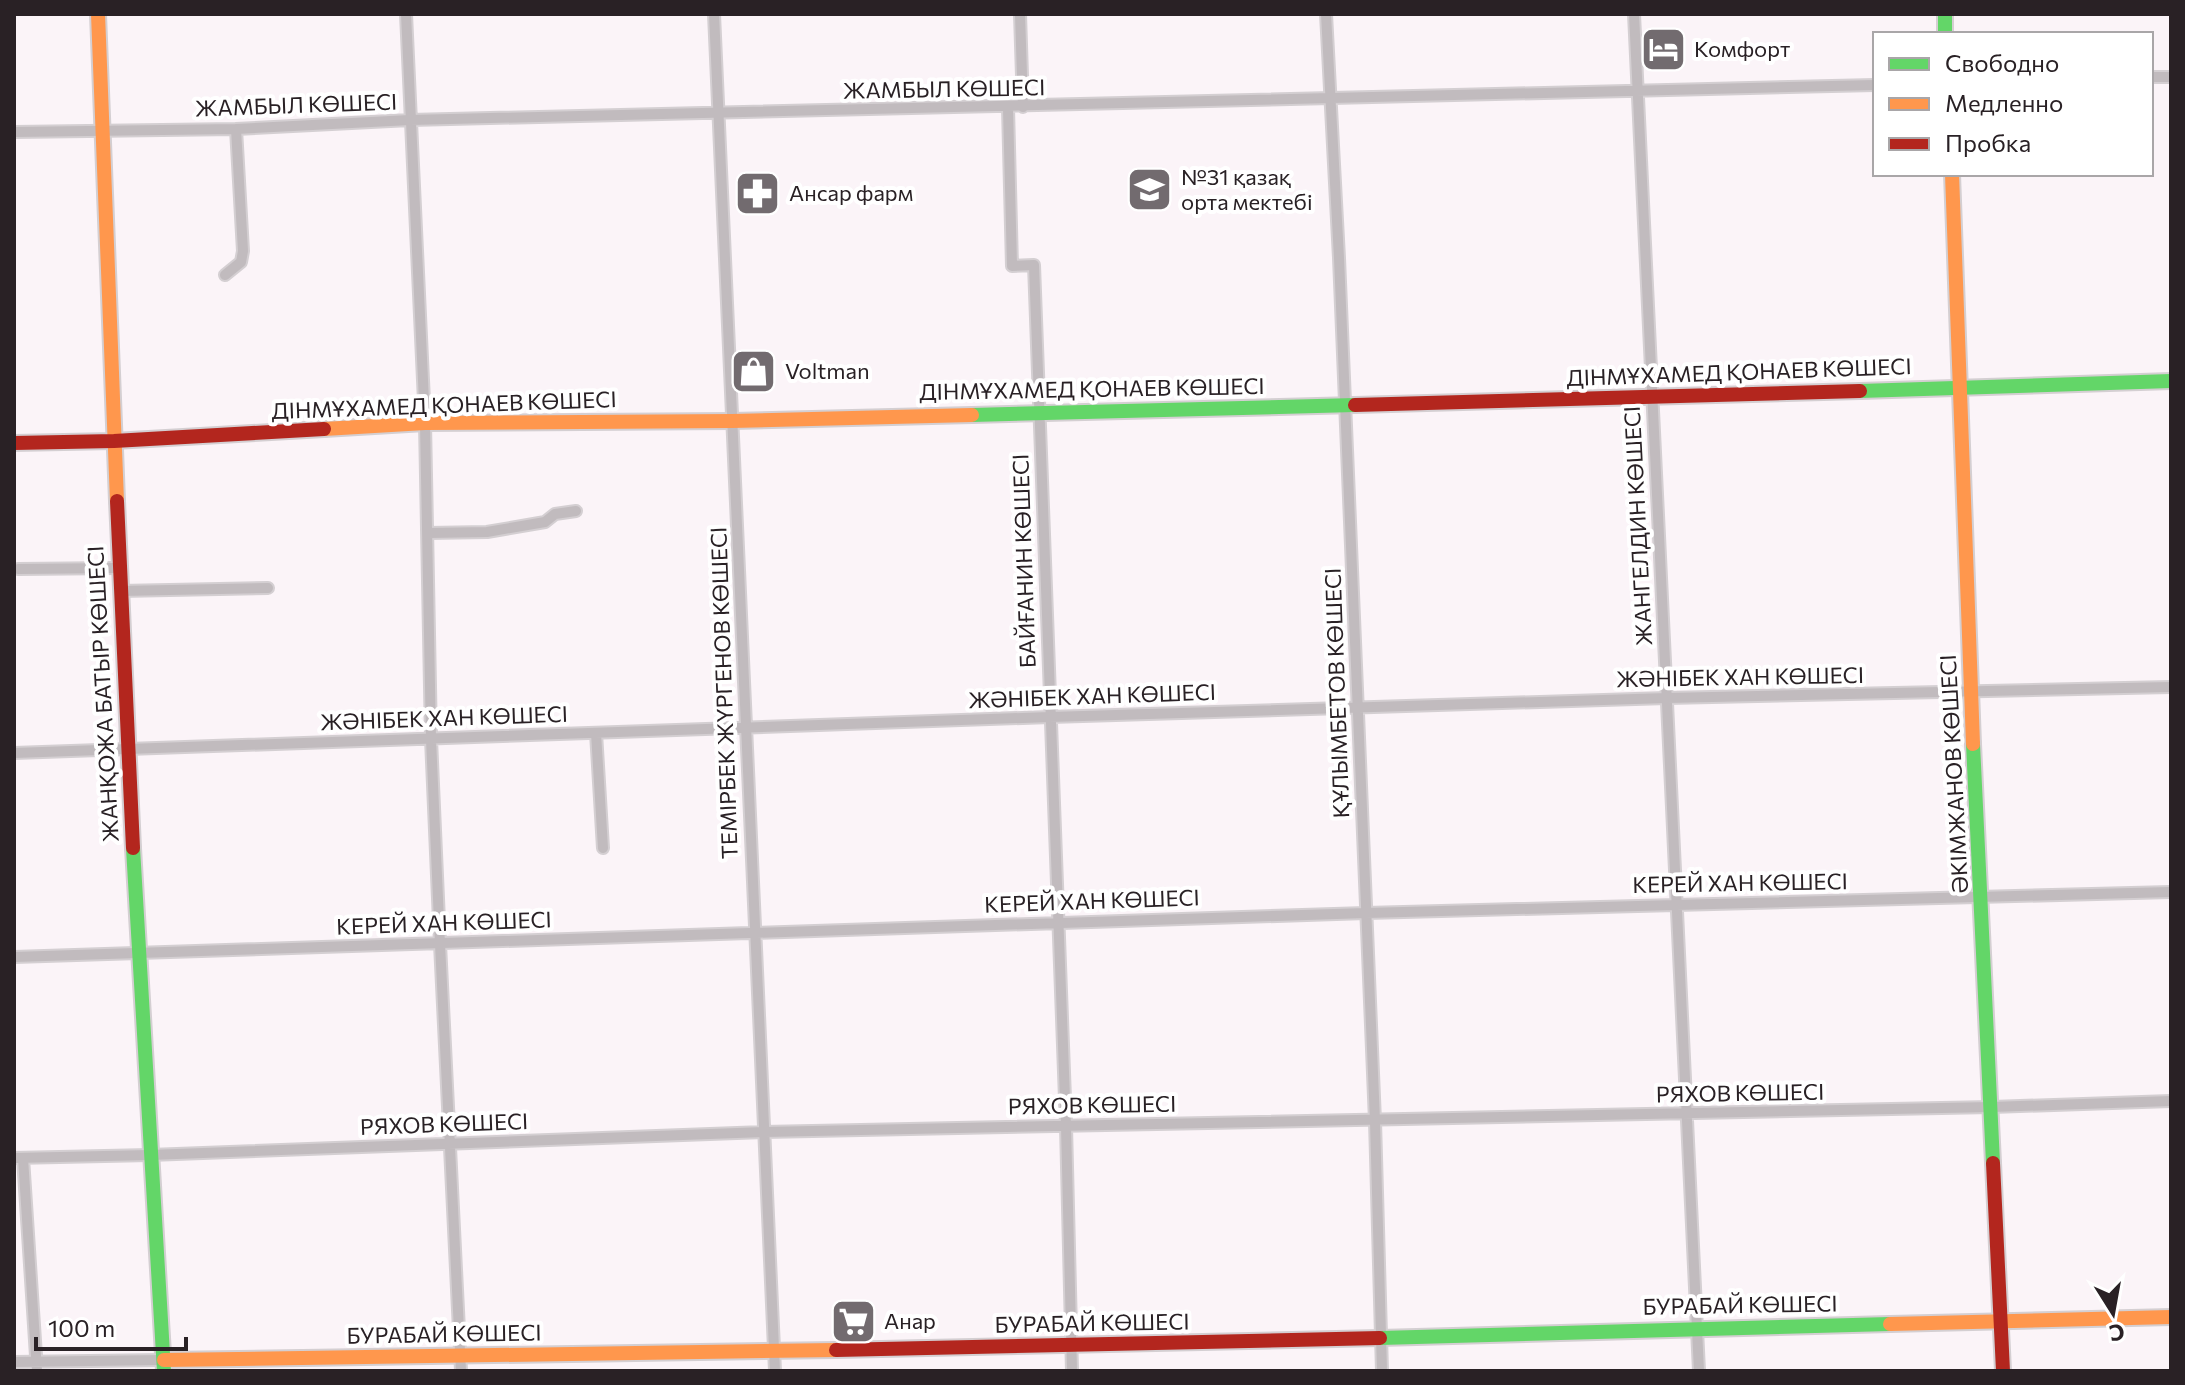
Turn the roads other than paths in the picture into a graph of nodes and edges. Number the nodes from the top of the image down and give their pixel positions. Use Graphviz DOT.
graph roads {
  1 [pos="98,14"];
  2 [pos="406,14"];
  3 [pos="714,14"];
  4 [pos="1020,14"];
  5 [pos="1326,14"];
  6 [pos="1634,14"];
  7 [pos="1873,85"];
  8 [pos="1637,92"];
  9 [pos="1330,98"];
  10 [pos="1023,107"];
  11 [pos="1008,108"];
  12 [pos="718,114"];
  13 [pos="410,120"];
  14 [pos="103,129"];
  15 [pos="236,129"];
  16 [pos="14,132"];
  17 [pos="1952,176"];
  18 [pos="225,275"];
  19 [pos="2171,381"];
  20 [pos="1959,387"];
  21 [pos="1652,398"];
  22 [pos="1346,406"];
  23 [pos="1038,411"];
  24 [pos="732,421"];
  25 [pos="425,423"];
  26 [pos="114,441"];
  27 [pos="14,443"];
  28 [pos="576,511"];
  29 [pos="428,533"];
  30 [pos="119,568"];
  31 [pos="18,569"];
  32 [pos="268,588"];
  33 [pos="120,591"];
  34 [pos="2171,687"];
  35 [pos="1971,693"];
  36 [pos="1667,698"];
  37 [pos="1357,709"];
  38 [pos="1050,717"];
  39 [pos="746,729"];
  40 [pos="596,733"];
  41 [pos="431,739"];
  42 [pos="127,749"];
  43 [pos="14,753"];
  44 [pos="603,848"];
  45 [pos="2171,892"];
  46 [pos="1983,897"];
  47 [pos="1676,904"];
  48 [pos="1366,913"];
  49 [pos="1057,922"];
  50 [pos="754,933"];
  51 [pos="440,944"];
  52 [pos="138,952"];
  53 [pos="14,957"];
  54 [pos="2171,1101"];
  55 [pos="1992,1107"];
  56 [pos="1687,1114"];
  57 [pos="1375,1121"];
  58 [pos="1066,1126"];
  59 [pos="764,1132"];
  60 [pos="450,1143"];
  61 [pos="150,1155"];
  62 [pos="19,1158"];
  63 [pos="2171,1317"];
  64 [pos="2001,1321"];
  65 [pos="1698,1328"];
  66 [pos="1381,1336"];
  67 [pos="1071,1346"];
  68 [pos="774,1350"];
  69 [pos="14,1362"];
  70 [pos="461,1363"];
  71 [pos="37,1366"];
  72 [pos="164,1366"];
  73 [pos="775,1371"];
  74 [pos="1072,1371"];
  75 [pos="1382,1371"];
  76 [pos="1699,1371"];
  77 [pos="2003,1371"];
  1 -- 14 [label="street, ЖАНҚОЖА БАТЫР КӨШЕСІ"];
  2 -- 13 [label="street"];
  3 -- 12 [label="street, ТЕМІРБЕК ЖҮРГЕНОВ КӨШЕСІ"];
  4 -- 10 [label="street"];
  5 -- 9 [label="street, ҚҰЛЫМБЕТОВ КӨШЕСІ"];
  6 -- 8 [label="street, ЖАНГЕЛДИН КӨШЕСІ"];
  7 -- 8 [label="street, ЖАМБЫЛ КӨШЕСІ"];
  8 -- 9 [label="street, ЖАМБЫЛ КӨШЕСІ"];
  8 -- 21 [label="street, ЖАНГЕЛДИН КӨШЕСІ"];
  9 -- 10 [label="street, ЖАМБЫЛ КӨШЕСІ"];
  9 -- 22 [label="street, ҚҰЛЫМБЕТОВ КӨШЕСІ"];
  10 -- 11 [label="street, ЖАМБЫЛ КӨШЕСІ"];
  11 -- 12 [label="street, ЖАМБЫЛ КӨШЕСІ"];
  11 -- 23 [label="street, БАЙҒАНИН КӨШЕСІ"];
  12 -- 13 [label="street, ЖАМБЫЛ КӨШЕСІ"];
  12 -- 24 [label="street, ТЕМІРБЕК ЖҮРГЕНОВ КӨШЕСІ"];
  13 -- 15 [label="street, ЖАМБЫЛ КӨШЕСІ"];
  13 -- 25 [label="street"];
  14 -- 15 [label="street, ЖАМБЫЛ КӨШЕСІ"];
  14 -- 16 [label="street, ЖАМБЫЛ КӨШЕСІ"];
  14 -- 26 [label="street, ЖАНҚОЖА БАТЫР КӨШЕСІ"];
  15 -- 18 [label="street"];
  17 -- 20 [label="street, ӘКІМЖАНОВ КӨШЕСІ"];
  19 -- 20 [label="street, ДІНМҰХАМЕД ҚОНАЕВ КӨШЕСІ"];
  20 -- 21 [label="street, ДІНМҰХАМЕД ҚОНАЕВ КӨШЕСІ"];
  20 -- 35 [label="street, ӘКІМЖАНОВ КӨШЕСІ"];
  21 -- 22 [label="street, ДІНМҰХАМЕД ҚОНАЕВ КӨШЕСІ"];
  21 -- 36 [label="street, ЖАНГЕЛДИН КӨШЕСІ"];
  22 -- 23 [label="street, ДІНМҰХАМЕД ҚОНАЕВ КӨШЕСІ"];
  22 -- 37 [label="street, ҚҰЛЫМБЕТОВ КӨШЕСІ"];
  23 -- 24 [label="street, ДІНМҰХАМЕД ҚОНАЕВ КӨШЕСІ"];
  23 -- 38 [label="street, БАЙҒАНИН КӨШЕСІ"];
  24 -- 25 [label="street, ДІНМҰХАМЕД ҚОНАЕВ КӨШЕСІ"];
  24 -- 39 [label="street, ТЕМІРБЕК ЖҮРГЕНОВ КӨШЕСІ"];
  25 -- 26 [label="street, ДІНМҰХАМЕД ҚОНАЕВ КӨШЕСІ"];
  25 -- 29 [label="street"];
  26 -- 27 [label="street, ДІНМҰХАМЕД ҚОНАЕВ КӨШЕСІ"];
  26 -- 30 [label="street, ЖАНҚОЖА БАТЫР КӨШЕСІ"];
  28 -- 29 [label="street"];
  29 -- 41 [label="street"];
  30 -- 31 [label="street"];
  30 -- 33 [label="street, ЖАНҚОЖА БАТЫР КӨШЕСІ"];
  32 -- 33 [label="street"];
  33 -- 42 [label="street, ЖАНҚОЖА БАТЫР КӨШЕСІ"];
  34 -- 35 [label="street, ЖӘНІБЕК ХАН КӨШЕСІ"];
  35 -- 36 [label="street, ЖӘНІБЕК ХАН КӨШЕСІ"];
  35 -- 46 [label="street, ӘКІМЖАНОВ КӨШЕСІ"];
  36 -- 37 [label="street, ЖӘНІБЕК ХАН КӨШЕСІ"];
  36 -- 47 [label="street, ЖАНГЕЛДИН КӨШЕСІ"];
  37 -- 38 [label="street, ЖӘНІБЕК ХАН КӨШЕСІ"];
  37 -- 48 [label="street, ҚҰЛЫМБЕТОВ КӨШЕСІ"];
  38 -- 39 [label="street, ЖӘНІБЕК ХАН КӨШЕСІ"];
  38 -- 49 [label="street, БАЙҒАНИН КӨШЕСІ"];
  39 -- 40 [label="street, ЖӘНІБЕК ХАН КӨШЕСІ"];
  39 -- 50 [label="street, ТЕМІРБЕК ЖҮРГЕНОВ КӨШЕСІ"];
  40 -- 41 [label="street, ЖӘНІБЕК ХАН КӨШЕСІ"];
  40 -- 44 [label="street"];
  41 -- 42 [label="street, ЖӘНІБЕК ХАН КӨШЕСІ"];
  41 -- 51 [label="street"];
  42 -- 43 [label="street, ЖӘНІБЕК ХАН КӨШЕСІ"];
  42 -- 52 [label="street, ЖАНҚОЖА БАТЫР КӨШЕСІ"];
  45 -- 46 [label="street, КЕРЕЙ ХАН КӨШЕСІ"];
  46 -- 47 [label="street, КЕРЕЙ ХАН КӨШЕСІ"];
  46 -- 55 [label="street, ӘКІМЖАНОВ КӨШЕСІ"];
  47 -- 48 [label="street, КЕРЕЙ ХАН КӨШЕСІ"];
  47 -- 56 [label="street, ЖАНГЕЛДИН КӨШЕСІ"];
  48 -- 49 [label="street, КЕРЕЙ ХАН КӨШЕСІ"];
  48 -- 57 [label="street, ҚҰЛЫМБЕТОВ КӨШЕСІ"];
  49 -- 50 [label="street, КЕРЕЙ ХАН КӨШЕСІ"];
  49 -- 58 [label="street, БАЙҒАНИН КӨШЕСІ"];
  50 -- 51 [label="street, КЕРЕЙ ХАН КӨШЕСІ"];
  50 -- 59 [label="street, ТЕМІРБЕК ЖҮРГЕНОВ КӨШЕСІ"];
  51 -- 52 [label="street, КЕРЕЙ ХАН КӨШЕСІ"];
  51 -- 60 [label="street"];
  52 -- 53 [label="street, КЕРЕЙ ХАН КӨШЕСІ"];
  52 -- 61 [label="street, ЖАНҚОЖА БАТЫР КӨШЕСІ"];
  54 -- 55 [label="street, РЯХОВ КӨШЕСІ"];
  55 -- 56 [label="street, РЯХОВ КӨШЕСІ"];
  55 -- 64 [label="street, ӘКІМЖАНОВ КӨШЕСІ"];
  56 -- 57 [label="street, РЯХОВ КӨШЕСІ"];
  56 -- 65 [label="street, ЖАНГЕЛДИН КӨШЕСІ"];
  57 -- 58 [label="street, РЯХОВ КӨШЕСІ"];
  57 -- 66 [label="street, ҚҰЛЫМБЕТОВ КӨШЕСІ"];
  58 -- 59 [label="street, РЯХОВ КӨШЕСІ"];
  58 -- 67 [label="street, БАЙҒАНИН КӨШЕСІ"];
  59 -- 60 [label="street, РЯХОВ КӨШЕСІ"];
  59 -- 68 [label="street, ТЕМІРБЕК ЖҮРГЕНОВ КӨШЕСІ"];
  60 -- 61 [label="street, РЯХОВ КӨШЕСІ"];
  60 -- 70 [label="street"];
  61 -- 62 [label="street, РЯХОВ КӨШЕСІ"];
  61 -- 72 [label="street, ЖАНҚОЖА БАТЫР КӨШЕСІ"];
  62 -- 71 [label="street"];
  63 -- 64 [label="street, БУРАБАЙ КӨШЕСІ"];
  64 -- 65 [label="street, БУРАБАЙ КӨШЕСІ"];
  64 -- 77 [label="street, ӘКІМЖАНОВ КӨШЕСІ"];
  65 -- 66 [label="street, БУРАБАЙ КӨШЕСІ"];
  65 -- 76 [label="street, ЖАНГЕЛДИН КӨШЕСІ"];
  66 -- 67 [label="street, БУРАБАЙ КӨШЕСІ"];
  66 -- 75 [label="street, ҚҰЛЫМБЕТОВ КӨШЕСІ"];
  67 -- 68 [label="street, БУРАБАЙ КӨШЕСІ"];
  67 -- 74 [label="street, БАЙҒАНИН КӨШЕСІ"];
  68 -- 70 [label="street, БУРАБАЙ КӨШЕСІ"];
  68 -- 73 [label="street, ТЕМІРБЕК ЖҮРГЕНОВ КӨШЕСІ"];
  69 -- 71 [label="street, БУРАБАЙ КӨШЕСІ"];
  70 -- 72 [label="street, БУРАБАЙ КӨШЕСІ"];
  71 -- 72 [label="street, БУРАБАЙ КӨШЕСІ"];
}
